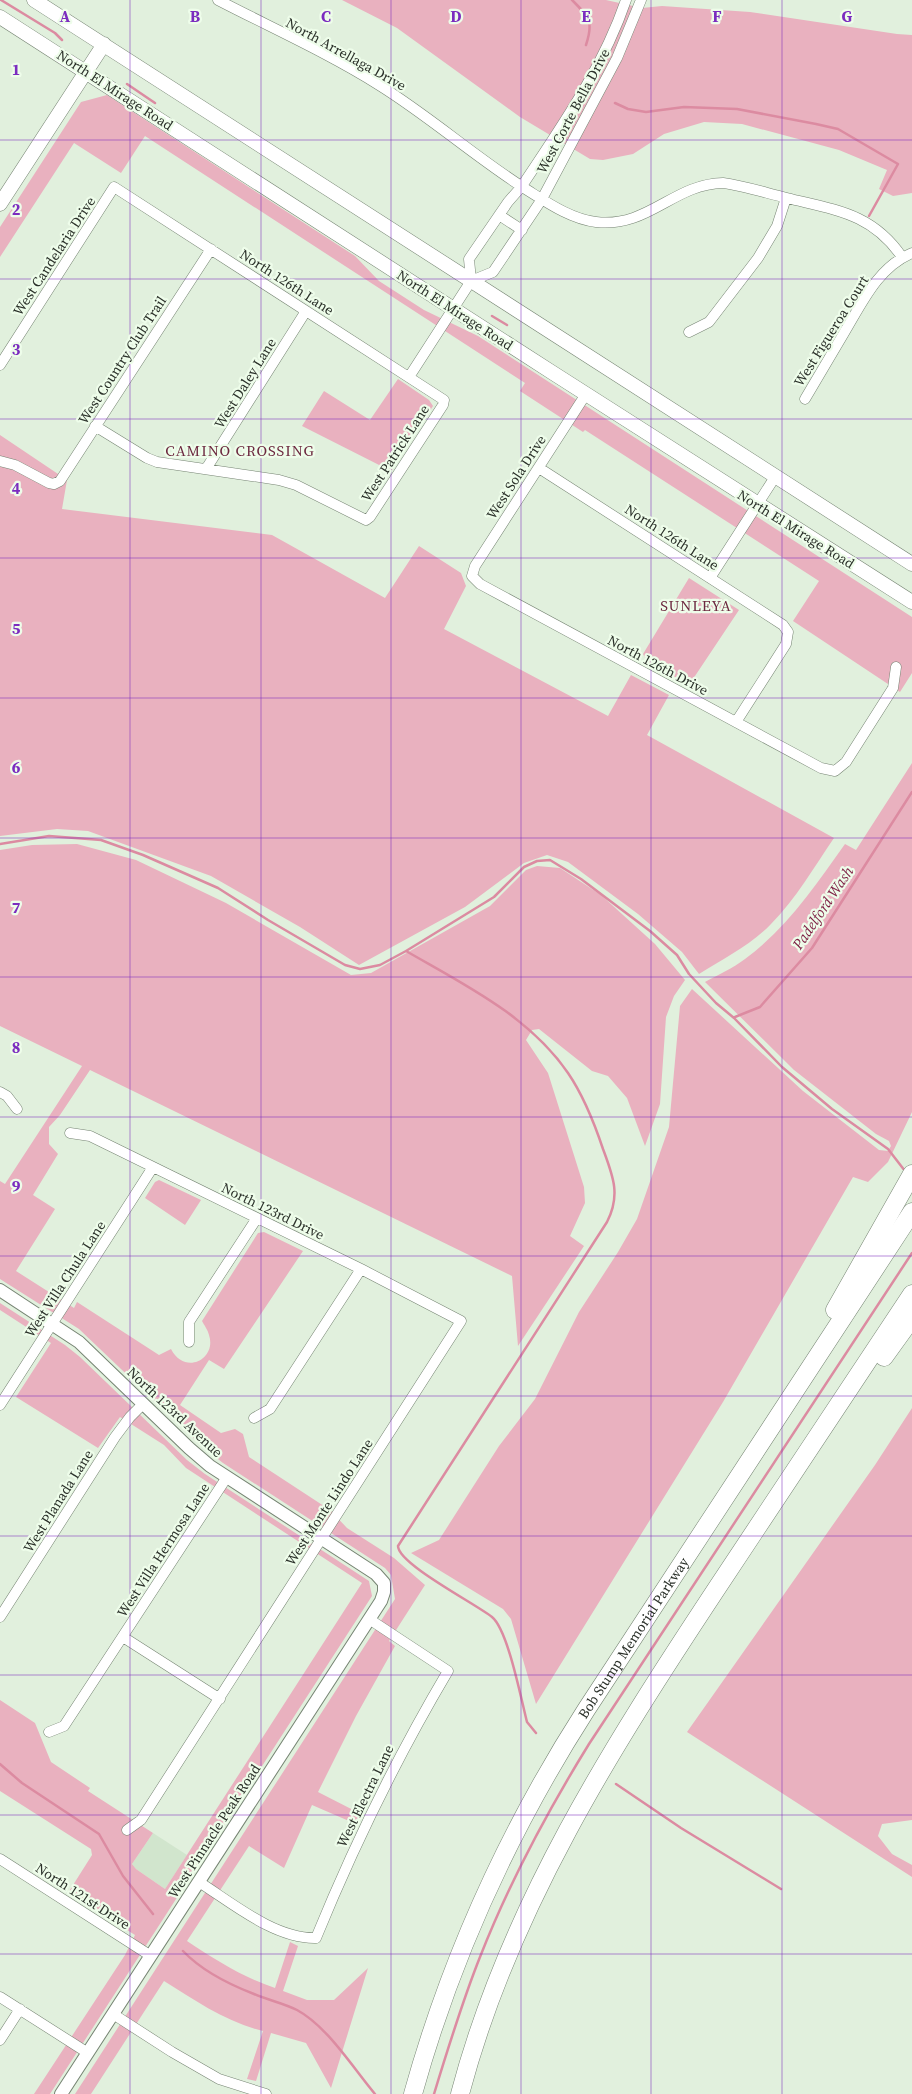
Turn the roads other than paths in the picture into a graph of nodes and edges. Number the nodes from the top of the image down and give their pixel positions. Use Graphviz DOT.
graph roads {
  1 [pos="34,0"];
  2 [pos="218,0"];
  3 [pos="626,0"];
  4 [pos="641,0"];
  5 [pos="0,17"];
  6 [pos="104,44"];
  7 [pos="86,72"];
  8 [pos="114,187"];
  9 [pos="525,189"];
  10 [pos="786,198"];
  11 [pos="542,199"];
  12 [pos="0,204"];
  13 [pos="499,215"];
  14 [pos="522,230"];
  15 [pos="211,249"];
  16 [pos="907,255"];
  17 [pos="471,280"];
  18 [pos="452,309"];
  19 [pos="306,311"];
  20 [pos="689,332"];
  21 [pos="0,364"];
  22 [pos="409,377"];
  23 [pos="586,394"];
  24 [pos="804,399"];
  25 [pos="444,400"];
  26 [pos="95,426"];
  27 [pos="0,462"];
  28 [pos="539,468"];
  29 [pos="206,470"];
  30 [pos="775,477"];
  31 [pos="757,504"];
  32 [pos="912,564"];
  33 [pos="472,576"];
  34 [pos="710,578"];
  35 [pos="912,602"];
  36 [pos="896,667"];
  37 [pos="736,722"];
  38 [pos="0,1092"];
  39 [pos="17,1109"];
  40 [pos="70,1134"];
  41 [pos="153,1167"];
  42 [pos="912,1174"];
  43 [pos="912,1212"];
  44 [pos="257,1218"];
  45 [pos="361,1269"];
  46 [pos="0,1290"];
  47 [pos="912,1294"];
  48 [pos="912,1318"];
  49 [pos="461,1321"];
  50 [pos="53,1323"];
  51 [pos="189,1342"];
  52 [pos="144,1404"];
  53 [pos="0,1405"];
  54 [pos="254,1418"];
  55 [pos="227,1477"];
  56 [pos="323,1538"];
  57 [pos="384,1583"];
  58 [pos="0,1618"];
  59 [pos="369,1619"];
  60 [pos="123,1637"];
  61 [pos="634,1638"];
  62 [pos="668,1662"];
  63 [pos="220,1699"];
  64 [pos="49,1732"];
  65 [pos="127,1830"];
  66 [pos="0,1859"];
  67 [pos="199,1882"];
  68 [pos="151,1956"];
  69 [pos="0,1997"];
  70 [pos="20,2009"];
  71 [pos="113,2014"];
  72 [pos="0,2040"];
  73 [pos="88,2053"];
  74 [pos="61,2094"];
  75 [pos="266,2094"];
  76 [pos="413,2094"];
  77 [pos="460,2094"];
  1 -- 6 [label="main road"];
  2 -- 9 [label="street, North Arrellaga Drive"];
  3 -- 9 [label="street, West Corte Bella Drive"];
  4 -- 11 [label="street, West Corte Bella Drive"];
  5 -- 7 [label="main road, North El Mirage Road"];
  6 -- 7 [label="main road"];
  6 -- 17 [label="main road"];
  7 -- 12 [label="main road"];
  7 -- 18 [label="main road, North El Mirage Road"];
  8 -- 15 [label="street, North 126th Lane"];
  8 -- 21 [label="street, West Candelaria Drive"];
  9 -- 11 [label="street, North Arrellaga Drive"];
  9 -- 13 [label="street, West Corte Bella Drive"];
  10 -- 11 [label="street, North Arrellaga Drive"];
  10 -- 16 [label="street, North Arrellaga Drive"];
  10 -- 20 [label="street"];
  11 -- 14 [label="street, West Corte Bella Drive"];
  13 -- 14 [label="street"];
  13 -- 17 [label="street, West Corte Bella Drive"];
  14 -- 17 [label="street, West Corte Bella Drive"];
  15 -- 19 [label="street, North 126th Lane"];
  15 -- 26 [label="street, West Country Club Trail"];
  16 -- 24 [label="street, West Figueroa Court"];
  17 -- 18 [label="street"];
  17 -- 30 [label="main road"];
  18 -- 22 [label="street"];
  18 -- 23 [label="main road, North El Mirage Road"];
  19 -- 22 [label="street, North 126th Lane"];
  19 -- 29 [label="street, West Daley Lane"];
  22 -- 25 [label="street, North 126th Lane"];
  23 -- 28 [label="street, West Sola Drive"];
  23 -- 31 [label="main road, North El Mirage Road"];
  25 -- 29 [label="street, West Patrick Lane"];
  26 -- 27 [label="street, West Country Club Trail"];
  26 -- 29 [label="street"];
  28 -- 33 [label="street, West Sola Drive"];
  28 -- 34 [label="street, North 126th Lane"];
  30 -- 31 [label="street"];
  30 -- 32 [label="main road"];
  31 -- 34 [label="street"];
  31 -- 35 [label="main road, North El Mirage Road"];
  33 -- 37 [label="street, North 126th Drive"];
  34 -- 37 [label="street, North 126th Lane"];
  36 -- 37 [label="street, North 126th Drive"];
  38 -- 39 [label="street"];
  40 -- 41 [label="street, North 123rd Drive"];
  41 -- 44 [label="street, North 123rd Drive"];
  41 -- 50 [label="street, West Villa Chula Lane"];
  42 -- 61 [label="highway"];
  43 -- 61 [label="highway, Bob Stump Memorial Parkway"];
  44 -- 45 [label="street, North 123rd Drive"];
  44 -- 51 [label="street"];
  45 -- 49 [label="street, North 123rd Drive"];
  45 -- 54 [label="street"];
  46 -- 50 [label="street, North 123rd Avenue"];
  47 -- 62 [label="highway"];
  48 -- 62 [label="highway"];
  49 -- 56 [label="street, West Monte Lindo Lane"];
  50 -- 52 [label="street, North 123rd Avenue"];
  50 -- 53 [label="street, West Villa Chula Lane"];
  52 -- 55 [label="street, North 123rd Avenue"];
  52 -- 58 [label="street, West Planada Lane"];
  55 -- 56 [label="street, North 123rd Avenue"];
  55 -- 60 [label="street, West Villa Hermosa Lane"];
  56 -- 57 [label="street, North 123rd Avenue"];
  56 -- 63 [label="street, West Monte Lindo Lane"];
  57 -- 59 [label="street, West Pinnacle Peak Road"];
  59 -- 67 [label="street, West Pinnacle Peak Road"];
  59 -- 67 [label="street, West Electra Lane"];
  60 -- 63 [label="street"];
  60 -- 64 [label="street, West Villa Hermosa Lane"];
  61 -- 76 [label="highway, Bob Stump Memorial Parkway"];
  62 -- 77 [label="highway"];
  63 -- 65 [label="street, West Monte Lindo Lane"];
  66 -- 68 [label="street, North 121st Drive"];
  67 -- 68 [label="street, West Pinnacle Peak Road"];
  68 -- 71 [label="street, West Pinnacle Peak Road"];
  69 -- 70 [label="street"];
  70 -- 72 [label="street"];
  70 -- 73 [label="street"];
  71 -- 73 [label="street, West Pinnacle Peak Road"];
  71 -- 75 [label="street"];
  73 -- 74 [label="street, West Pinnacle Peak Road"];
}
